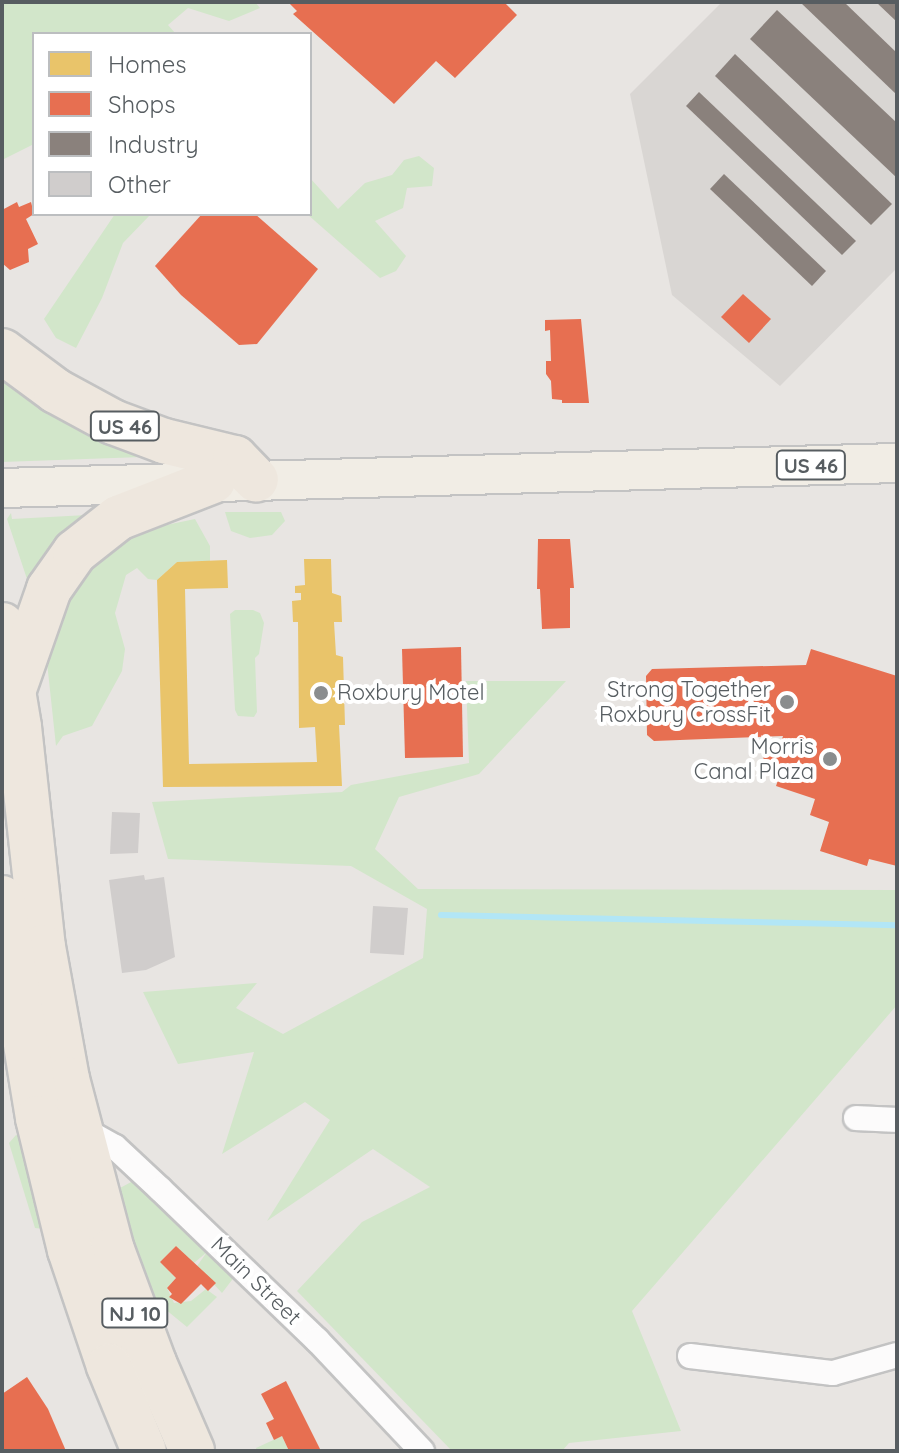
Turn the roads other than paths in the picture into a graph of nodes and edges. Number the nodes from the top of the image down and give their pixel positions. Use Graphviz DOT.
graph roads {
  1 [pos="2,351"];
  2 [pos="897,463"];
  3 [pos="256,480"];
  4 [pos="213,481"];
  5 [pos="2,488"];
  6 [pos="2,625"];
  7 [pos="14,691"];
  8 [pos="2,898"];
  9 [pos="856,1118"];
  10 [pos="897,1120"];
  11 [pos="78,1126"];
  12 [pos="897,1355"];
  13 [pos="690,1356"];
  14 [pos="144,1451"];
  15 [pos="192,1451"];
  16 [pos="422,1451"];
  1 -- 3 [label="highway, US 46"];
  2 -- 3 [label="main road, US 46"];
  3 -- 4 [label="main road, US 46"];
  4 -- 5 [label="main road, US 46"];
  4 -- 7 [label="highway"];
  6 -- 7 [label="highway, NJ 10"];
  7 -- 11 [label="highway, NJ 10"];
  8 -- 14 [label="highway, NJ 10"];
  9 -- 10 [label="street"];
  11 -- 15 [label="highway, NJ 10"];
  11 -- 16 [label="street, Main Street"];
  12 -- 13 [label="street"];
}
